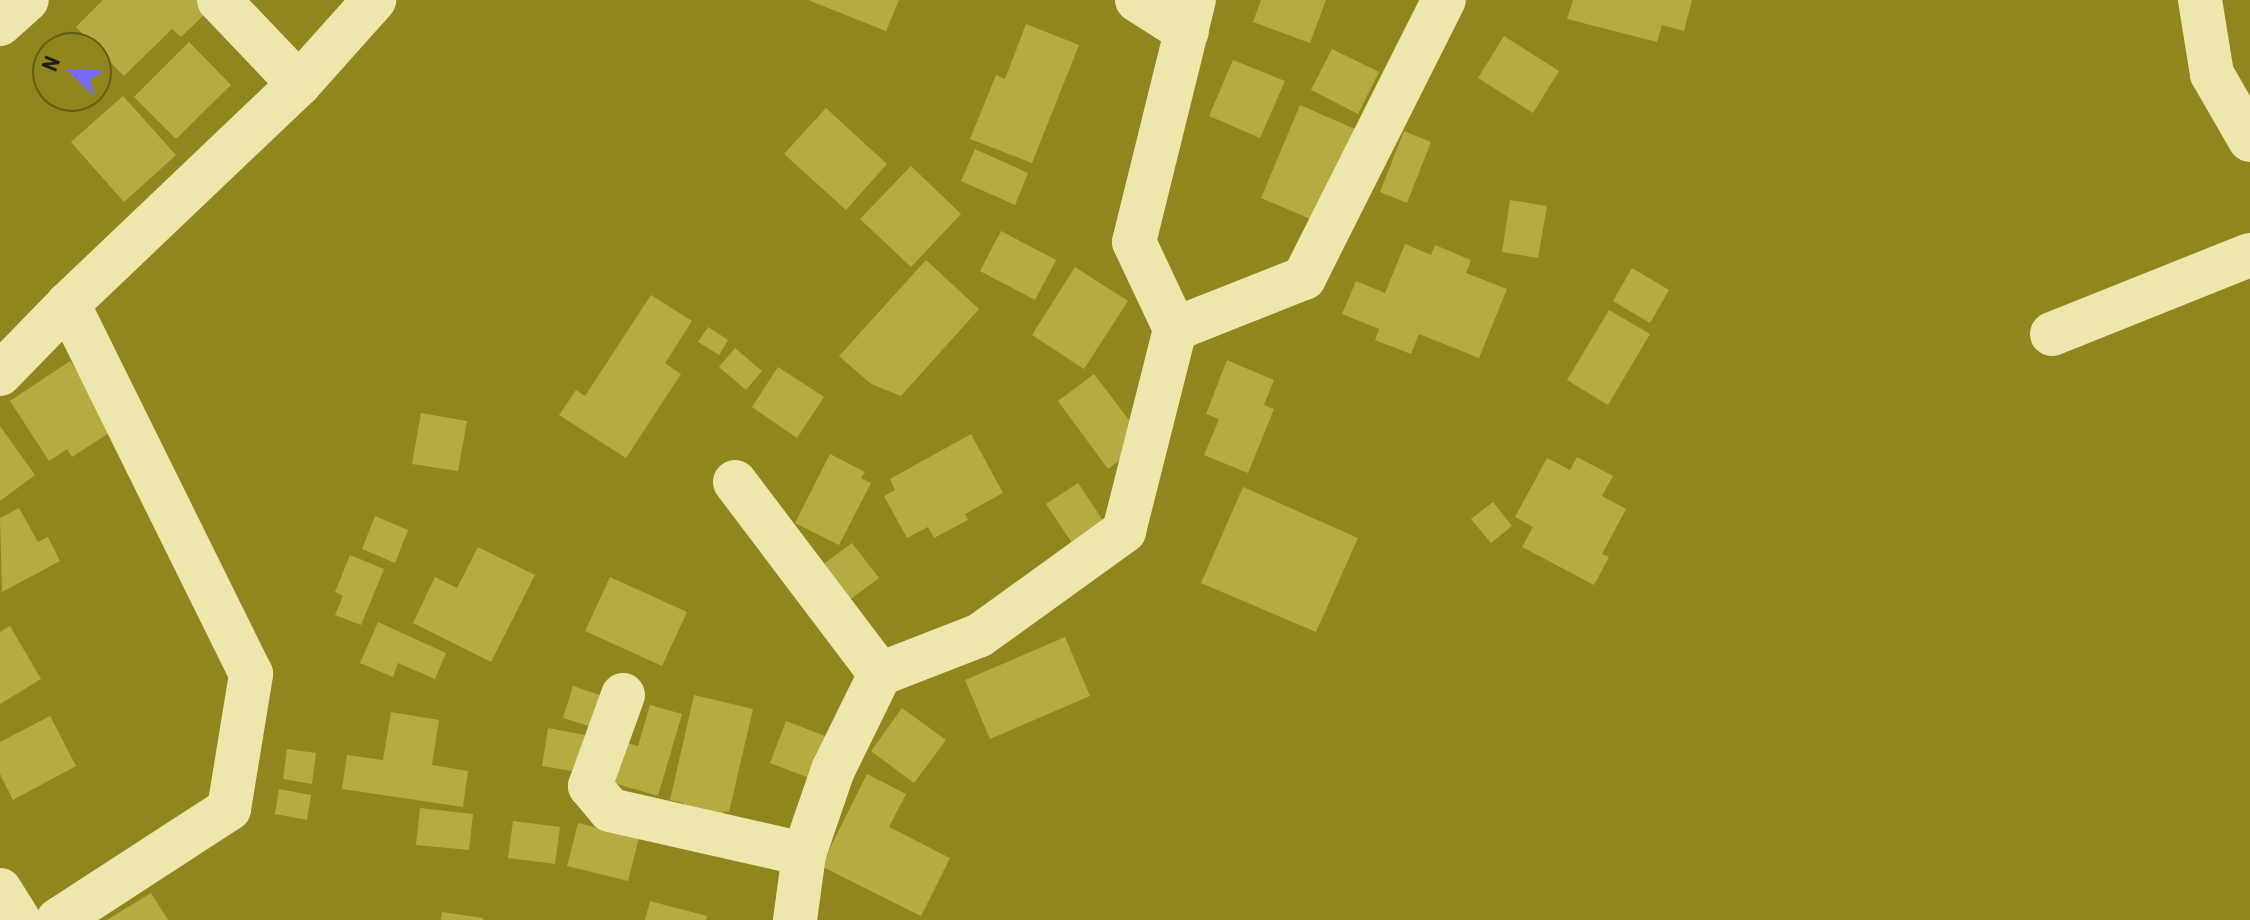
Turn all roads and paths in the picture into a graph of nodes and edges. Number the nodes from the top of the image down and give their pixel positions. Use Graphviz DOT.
graph roads {
  1 [pos="27,0"];
  2 [pos="219,0"];
  3 [pos="374,0"];
  4 [pos="1137,0"];
  5 [pos="1444,0"];
  6 [pos="2200,0"];
  7 [pos="1190,16"];
  8 [pos="0,24"];
  9 [pos="299,84"];
  10 [pos="2250,140"];
  11 [pos="2250,255"];
  12 [pos="68,304"];
  13 [pos="1175,329"];
  14 [pos="2052,334"];
  15 [pos="0,374"];
  16 [pos="735,482"];
  17 [pos="880,674"];
  18 [pos="623,695"];
  19 [pos="804,854"];
  20 [pos="0,890"];
  21 [pos="19,920"];
  22 [pos="58,920"];
  23 [pos="795,920"];
  1 -- 8 [label="street"];
  2 -- 9 [label="street"];
  3 -- 9 [label="street"];
  4 -- 7 [label="street"];
  5 -- 13 [label="street"];
  6 -- 10 [label="street"];
  7 -- 13 [label="street"];
  9 -- 12 [label="street"];
  11 -- 14 [label="street"];
  12 -- 15 [label="street"];
  12 -- 22 [label="street"];
  13 -- 17 [label="street"];
  16 -- 17 [label="street"];
  17 -- 19 [label="street"];
  18 -- 19 [label="street"];
  19 -- 23 [label="street"];
  20 -- 21 [label="street"];
}
